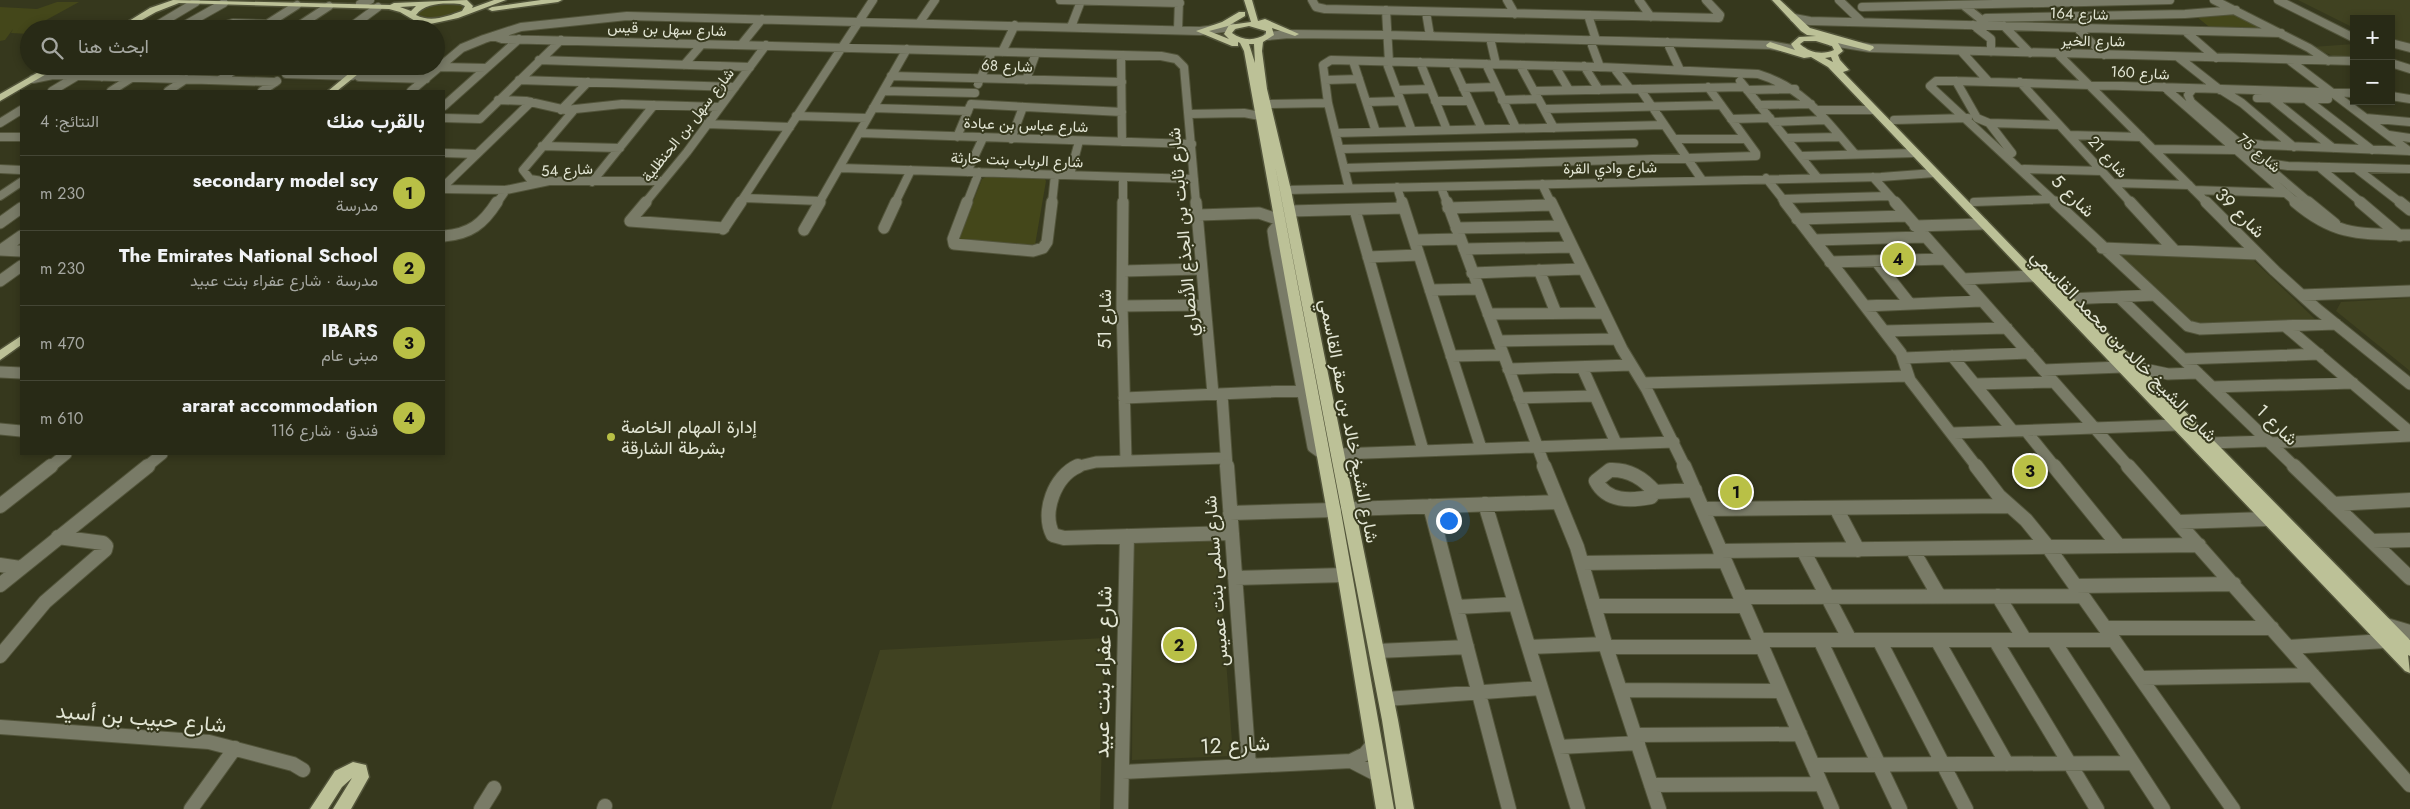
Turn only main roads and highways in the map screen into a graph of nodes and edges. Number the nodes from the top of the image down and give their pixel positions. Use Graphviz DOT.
graph roads {
  1 [pos="157,0"];
  2 [pos="236,0"];
  3 [pos="460,0"];
  4 [pos="475,0"];
  5 [pos="502,0"];
  6 [pos="509,0"];
  7 [pos="558,0"];
  8 [pos="1240,0"];
  9 [pos="1248,0"];
  10 [pos="1767,0"];
  11 [pos="1776,0"];
  12 [pos="181,1"];
  13 [pos="433,1"];
  14 [pos="379,4"];
  15 [pos="466,11"];
  16 [pos="475,13"];
  17 [pos="1242,14"];
  18 [pos="1252,16"];
  19 [pos="450,18"];
  20 [pos="412,19"];
  21 [pos="125,20"];
  22 [pos="136,20"];
  23 [pos="418,20"];
  24 [pos="433,20"];
  25 [pos="445,20"];
  26 [pos="445,24"];
  27 [pos="1258,25"];
  28 [pos="1236,26"];
  29 [pos="1798,33"];
  30 [pos="1254,40"];
  31 [pos="1834,53"];
  32 [pos="37,75"];
  33 [pos="40,75"];
  34 [pos="356,76"];
  35 [pos="334,90"];
  36 [pos="343,90"];
  37 [pos="0,91"];
  38 [pos="0,98"];
  39 [pos="1262,109"];
  40 [pos="1270,167"];
  41 [pos="1283,176"];
  42 [pos="2054,298"];
  43 [pos="2080,311"];
  44 [pos="20,331"];
  45 [pos="20,340"];
  46 [pos="0,348"];
  47 [pos="2129,367"];
  48 [pos="2224,476"];
  49 [pos="2267,503"];
  50 [pos="2409,646"];
  51 [pos="2410,667"];
  52 [pos="1366,696"];
  53 [pos="1390,720"];
  54 [pos="319,809"];
  55 [pos="342,809"];
  56 [pos="1385,809"];
  57 [pos="1406,809"];
  1 -- 12 [label="main road"];
  1 -- 21 [label="main road"];
  2 -- 14 [label="main road"];
  3 -- 4 [label="main road"];
  3 -- 13 [label="main road"];
  3 -- 15 [label="main road"];
  5 -- 15 [label="main road"];
  6 -- 16 [label="main road"];
  7 -- 16 [label="main road"];
  8 -- 17 [label="main road, شارع الشيخ خالد بن صقر القاسمي"];
  9 -- 18 [label="main road"];
  10 -- 29 [label="main road"];
  11 -- 29 [label="main road"];
  12 -- 14 [label="main road"];
  12 -- 22 [label="main road"];
  13 -- 14 [label="main road"];
  13 -- 20 [label="main road"];
  14 -- 20 [label="main road"];
  15 -- 19 [label="main road"];
  16 -- 26 [label="main road"];
  17 -- 28 [label="main road, شارع الشيخ خالد بن صقر القاسمي"];
  17 -- 30 [label="main road"];
  18 -- 27 [label="main road"];
  18 -- 30 [label="main road"];
  19 -- 24 [label="main road"];
  19 -- 25 [label="main road"];
  20 -- 23 [label="main road"];
  27 -- 28 [label="main road"];
  27 -- 30 [label="main road"];
  28 -- 30 [label="main road, شارع الشيخ خالد بن صقر القاسمي"];
  29 -- 31 [label="main road"];
  29 -- 31 [label="main road, شارع الشيخ خالد بن محمد القاسمي"];
  29 -- 31 [label="main road"];
  29 -- 31 [label="main road"];
  30 -- 39 [label="main road, شارع الشيخ خالد بن صقر القاسمي"];
  31 -- 42 [label="main road, شارع الشيخ خالد بن محمد القاسمي"];
  31 -- 43 [label="main road, شارع الشيخ خالد بن محمد القاسمي"];
  32 -- 37 [label="main road"];
  33 -- 38 [label="main road"];
  34 -- 35 [label="main road"];
  34 -- 36 [label="main road"];
  39 -- 40 [label="main road, شارع الشيخ خالد بن صقر القاسمي"];
  39 -- 41 [label="main road, شارع الشيخ خالد بن صقر القاسمي"];
  40 -- 41 [label="main road"];
  40 -- 52 [label="main road, شارع الشيخ خالد بن صقر القاسمي"];
  41 -- 53 [label="main road, شارع الشيخ خالد بن صقر القاسمي"];
  42 -- 43 [label="main road"];
  42 -- 47 [label="main road, شارع الشيخ خالد بن محمد القاسمي"];
  43 -- 47 [label="main road, شارع الشيخ خالد بن محمد القاسمي"];
  44 -- 46 [label="main road"];
  45 -- 46 [label="main road"];
  47 -- 48 [label="main road, شارع الشيخ خالد بن محمد القاسمي"];
  47 -- 49 [label="main road, شارع الشيخ خالد بن محمد القاسمي"];
  48 -- 49 [label="main road"];
  48 -- 51 [label="main road, شارع الشيخ خالد بن محمد القاسمي"];
  49 -- 50 [label="main road, شارع الشيخ خالد بن محمد القاسمي"];
  52 -- 53 [label="main road"];
  52 -- 56 [label="main road, شارع الشيخ خالد بن صقر القاسمي"];
  53 -- 57 [label="main road, شارع الشيخ خالد بن صقر القاسمي"];
  54 -- 55 [label="main road"];
}
